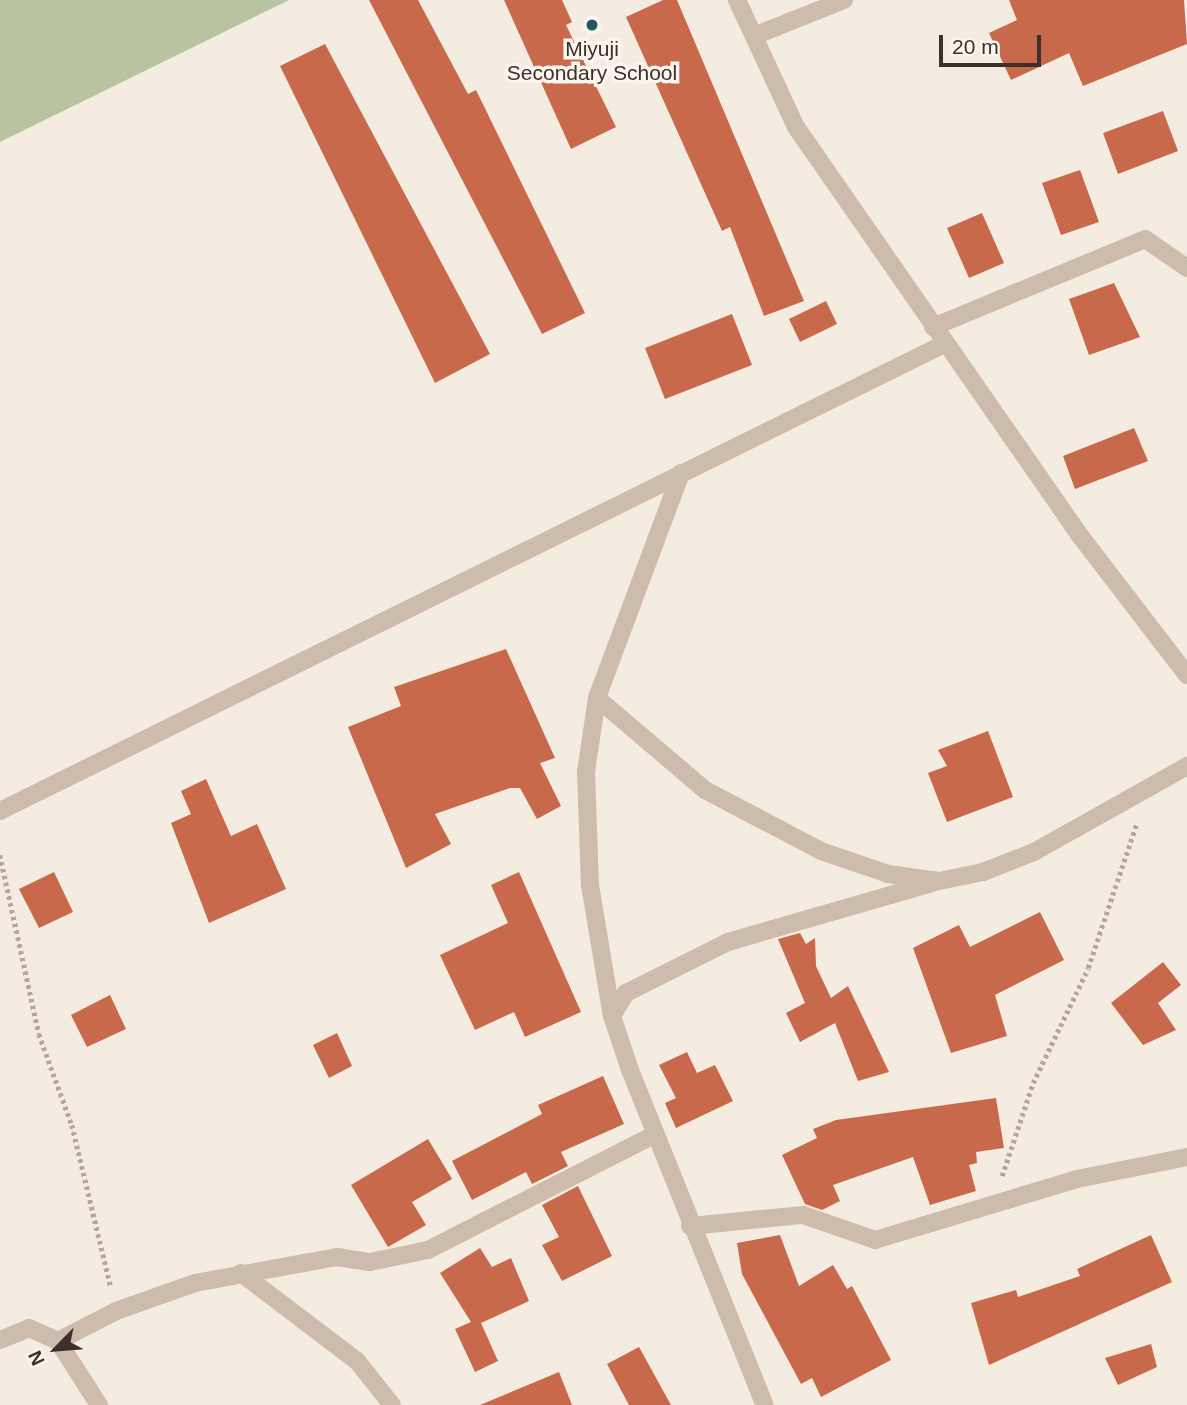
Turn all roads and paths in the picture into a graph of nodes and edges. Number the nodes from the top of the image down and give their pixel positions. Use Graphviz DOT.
graph roads {
  1 [pos="737,0"];
  2 [pos="844,0"];
  3 [pos="754,36"];
  4 [pos="1187,268"];
  5 [pos="933,327"];
  6 [pos="944,344"];
  7 [pos="681,473"];
  8 [pos="1187,675"];
  9 [pos="597,698"];
  10 [pos="1187,766"];
  11 [pos="1148,788"];
  12 [pos="0,811"];
  13 [pos="0,855"];
  14 [pos="939,880"];
  15 [pos="612,1016"];
  16 [pos="654,1135"];
  17 [pos="1187,1157"];
  18 [pos="987,1205"];
  19 [pos="690,1226"];
  20 [pos="241,1273"];
  21 [pos="116,1311"];
  22 [pos="0,1340"];
  23 [pos="58,1341"];
  24 [pos="99,1405"];
  25 [pos="392,1405"];
  26 [pos="765,1405"];
  1 -- 3 [label="street"];
  2 -- 3 [label="street"];
  3 -- 5 [label="street"];
  4 -- 5 [label="street"];
  5 -- 6 [label="street"];
  6 -- 7 [label="street"];
  6 -- 8 [label="street"];
  7 -- 9 [label="street"];
  7 -- 12 [label="street"];
  9 -- 14 [label="street"];
  9 -- 15 [label="street"];
  10 -- 11 [label="street"];
  11 -- 14 [label="street"];
  11 -- 18 [label="path"];
  13 -- 21 [label="path"];
  14 -- 15 [label="street"];
  15 -- 16 [label="street"];
  16 -- 19 [label="street"];
  16 -- 20 [label="street"];
  17 -- 18 [label="street"];
  18 -- 19 [label="street"];
  19 -- 26 [label="street"];
  20 -- 21 [label="street"];
  20 -- 25 [label="street"];
  21 -- 23 [label="street"];
  22 -- 23 [label="street"];
  23 -- 24 [label="street"];
}
